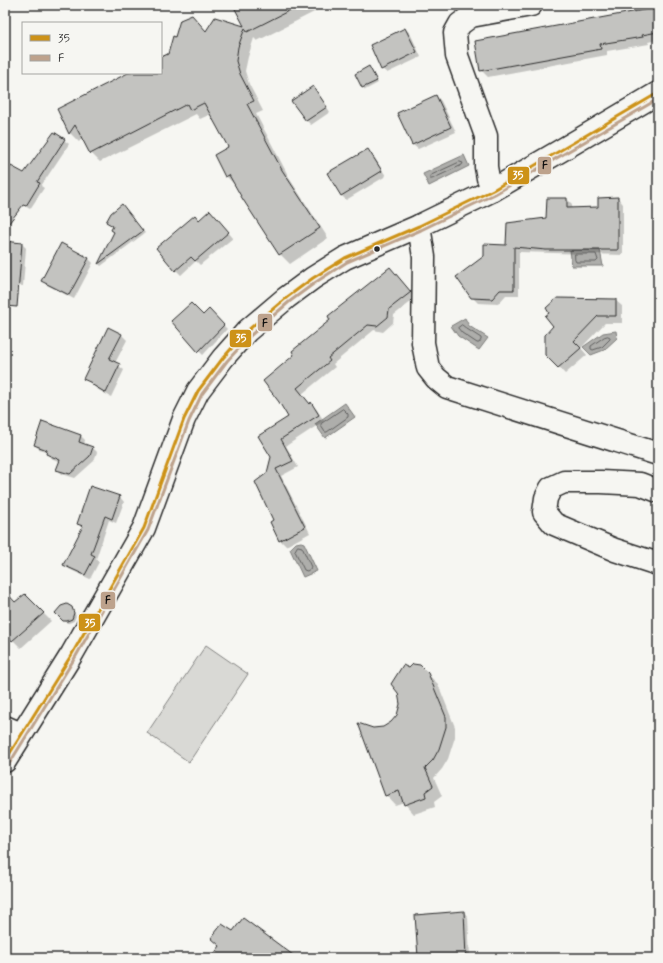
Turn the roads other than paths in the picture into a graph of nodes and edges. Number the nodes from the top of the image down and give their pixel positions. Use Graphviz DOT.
graph roads {
  1 [pos="531,5"];
  2 [pos="658,93"];
  3 [pos="493,190"];
  4 [pos="419,226"];
  5 [pos="658,454"];
  6 [pos="658,491"];
  7 [pos="658,564"];
  8 [pos="13,731"];
  9 [pos="5,761"];
  1 -- 3 [label="street"];
  2 -- 3 [label="street"];
  3 -- 4 [label="street"];
  4 -- 5 [label="street"];
  4 -- 8 [label="street"];
  6 -- 7 [label="street"];
  8 -- 9 [label="street"];
}
